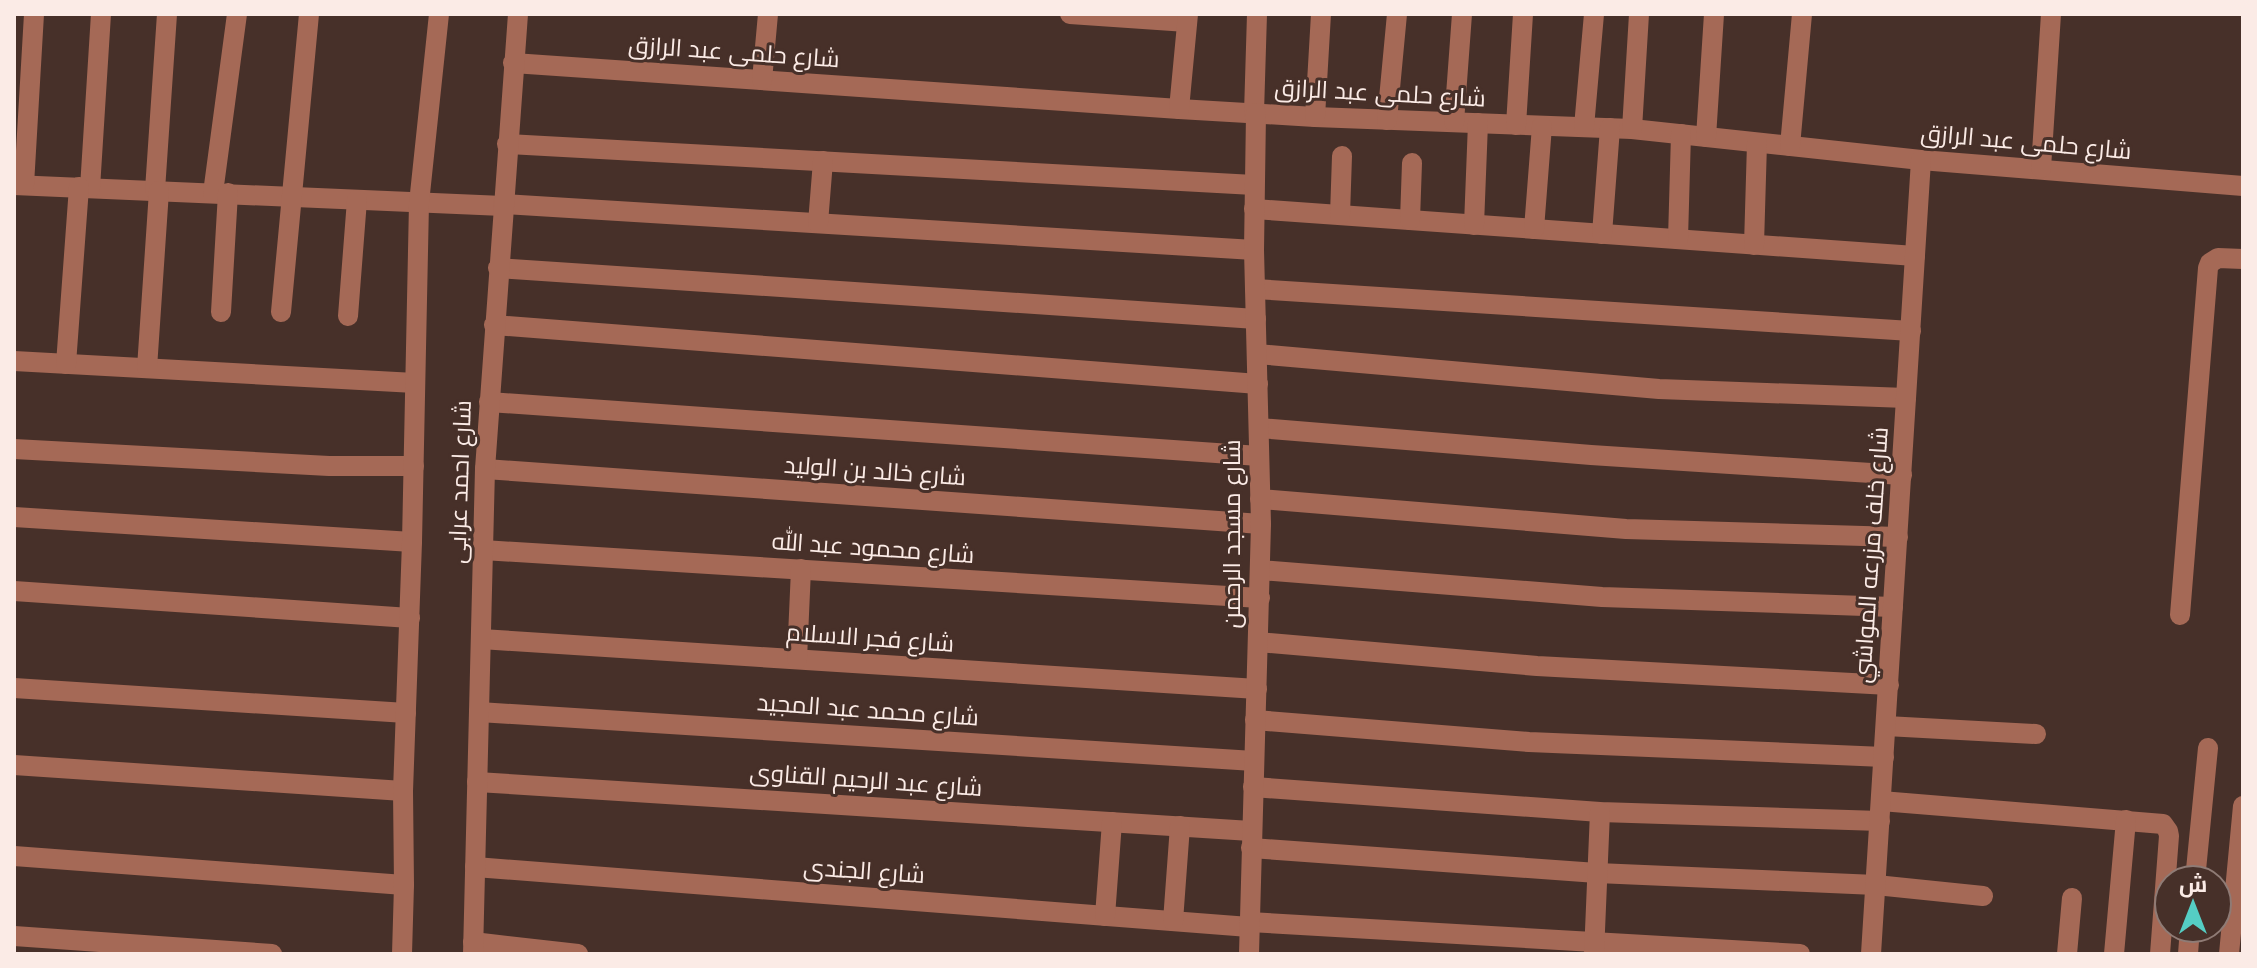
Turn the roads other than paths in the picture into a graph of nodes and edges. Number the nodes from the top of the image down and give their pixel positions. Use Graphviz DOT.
graph roads {
  1 [pos="34,14"];
  2 [pos="101,14"];
  3 [pos="167,14"];
  4 [pos="237,14"];
  5 [pos="309,14"];
  6 [pos="439,14"];
  7 [pos="518,14"];
  8 [pos="768,14"];
  9 [pos="1070,14"];
  10 [pos="1257,14"];
  11 [pos="1321,14"];
  12 [pos="1397,14"];
  13 [pos="1462,14"];
  14 [pos="1523,14"];
  15 [pos="1594,14"];
  16 [pos="1639,14"];
  17 [pos="1714,14"];
  18 [pos="1802,14"];
  19 [pos="2051,14"];
  20 [pos="1188,18"];
  21 [pos="513,63"];
  22 [pos="762,80"];
  23 [pos="1179,109"];
  24 [pos="1255,113"];
  25 [pos="1315,117"];
  26 [pos="1387,120"];
  27 [pos="1454,122"];
  28 [pos="1478,123"];
  29 [pos="1516,125"];
  30 [pos="1542,126"];
  31 [pos="1584,127"];
  32 [pos="1610,128"];
  33 [pos="1632,129"];
  34 [pos="1681,134"];
  35 [pos="1706,137"];
  36 [pos="1757,143"];
  37 [pos="507,144"];
  38 [pos="1790,146"];
  39 [pos="1342,156"];
  40 [pos="1921,160"];
  41 [pos="823,161"];
  42 [pos="1412,163"];
  43 [pos="2041,168"];
  44 [pos="19,185"];
  45 [pos="1254,185"];
  46 [pos="2243,186"];
  47 [pos="84,188"];
  48 [pos="157,190"];
  49 [pos="220,193"];
  50 [pos="291,197"];
  51 [pos="357,200"];
  52 [pos="419,203"];
  53 [pos="503,205"];
  54 [pos="1254,209"];
  55 [pos="1340,215"];
  56 [pos="1410,220"];
  57 [pos="818,223"];
  58 [pos="1474,225"];
  59 [pos="1534,229"];
  60 [pos="1602,234"];
  61 [pos="1678,239"];
  62 [pos="1754,245"];
  63 [pos="1254,250"];
  64 [pos="1915,256"];
  65 [pos="2243,259"];
  66 [pos="498,268"];
  67 [pos="1255,289"];
  68 [pos="221,312"];
  69 [pos="281,312"];
  70 [pos="348,316"];
  71 [pos="1256,319"];
  72 [pos="494,325"];
  73 [pos="1911,331"];
  74 [pos="1257,354"];
  75 [pos="14,361"];
  76 [pos="66,364"];
  77 [pos="147,368"];
  78 [pos="415,383"];
  79 [pos="1258,384"];
  80 [pos="1906,398"];
  81 [pos="489,402"];
  82 [pos="1259,428"];
  83 [pos="14,449"];
  84 [pos="1259,456"];
  85 [pos="414,466"];
  86 [pos="485,469"];
  87 [pos="1902,475"];
  88 [pos="1260,499"];
  89 [pos="14,517"];
  90 [pos="1261,524"];
  91 [pos="1898,537"];
  92 [pos="412,542"];
  93 [pos="483,550"];
  94 [pos="801,569"];
  95 [pos="1260,570"];
  96 [pos="14,591"];
  97 [pos="1260,598"];
  98 [pos="1893,607"];
  99 [pos="2180,615"];
  100 [pos="410,618"];
  101 [pos="481,639"];
  102 [pos="1258,642"];
  103 [pos="797,659"];
  104 [pos="1889,685"];
  105 [pos="14,688"];
  106 [pos="1257,689"];
  107 [pos="479,712"];
  108 [pos="406,713"];
  109 [pos="1255,720"];
  110 [pos="1886,726"];
  111 [pos="2036,734"];
  112 [pos="2208,748"];
  113 [pos="1884,757"];
  114 [pos="1254,761"];
  115 [pos="14,765"];
  116 [pos="477,782"];
  117 [pos="1253,787"];
  118 [pos="403,791"];
  119 [pos="2243,806"];
  120 [pos="1880,811"];
  121 [pos="1600,812"];
  122 [pos="2126,820"];
  123 [pos="1112,822"];
  124 [pos="1180,826"];
  125 [pos="1251,839"];
  126 [pos="14,856"];
  127 [pos="2197,864"];
  128 [pos="475,867"];
  129 [pos="1597,873"];
  130 [pos="404,885"];
  131 [pos="1876,885"];
  132 [pos="1983,896"];
  133 [pos="2072,898"];
  134 [pos="1105,916"];
  135 [pos="1173,921"];
  136 [pos="1249,925"];
  137 [pos="14,936"];
  138 [pos="109,948"];
  139 [pos="473,948"];
  140 [pos="1594,948"];
  141 [pos="272,954"];
  142 [pos="402,954"];
  143 [pos="578,954"];
  144 [pos="1249,954"];
  145 [pos="1800,954"];
  146 [pos="1871,954"];
  147 [pos="2067,954"];
  148 [pos="2114,954"];
  149 [pos="2160,954"];
  150 [pos="2229,954"];
  1 -- 44 [label="street"];
  2 -- 47 [label="street"];
  3 -- 48 [label="street"];
  4 -- 49 [label="street"];
  5 -- 50 [label="street"];
  6 -- 52 [label="street, شارع احمد عرابى"];
  7 -- 21 [label="street, شارع احمد عرابى"];
  8 -- 22 [label="street"];
  9 -- 20 [label="street"];
  10 -- 24 [label="street, شارع مسجد الرحمن"];
  11 -- 25 [label="street"];
  12 -- 26 [label="street"];
  13 -- 27 [label="street"];
  14 -- 29 [label="street"];
  15 -- 31 [label="street"];
  16 -- 33 [label="street"];
  17 -- 35 [label="street"];
  18 -- 38 [label="street"];
  19 -- 43 [label="street"];
  20 -- 23 [label="street"];
  21 -- 22 [label="street, شارع حلمى عبد الرازق"];
  21 -- 37 [label="street, شارع احمد عرابى"];
  22 -- 23 [label="street, شارع حلمى عبد الرازق"];
  23 -- 24 [label="street, شارع حلمى عبد الرازق"];
  24 -- 25 [label="street, شارع حلمى عبد الرازق"];
  24 -- 45 [label="street, شارع مسجد الرحمن"];
  25 -- 26 [label="street, شارع حلمى عبد الرازق"];
  26 -- 27 [label="street, شارع حلمى عبد الرازق"];
  27 -- 28 [label="street, شارع حلمى عبد الرازق"];
  28 -- 29 [label="street, شارع حلمى عبد الرازق"];
  28 -- 58 [label="street"];
  29 -- 30 [label="street, شارع حلمى عبد الرازق"];
  30 -- 31 [label="street, شارع حلمى عبد الرازق"];
  30 -- 59 [label="street"];
  31 -- 32 [label="street, شارع حلمى عبد الرازق"];
  32 -- 33 [label="street, شارع حلمى عبد الرازق"];
  32 -- 60 [label="street"];
  33 -- 34 [label="street, شارع حلمى عبد الرازق"];
  34 -- 35 [label="street, شارع حلمى عبد الرازق"];
  34 -- 61 [label="street"];
  35 -- 36 [label="street, شارع حلمى عبد الرازق"];
  36 -- 38 [label="street, شارع حلمى عبد الرازق"];
  36 -- 62 [label="street"];
  37 -- 41 [label="street"];
  37 -- 53 [label="street, شارع احمد عرابى"];
  38 -- 40 [label="street, شارع حلمى عبد الرازق"];
  39 -- 55 [label="street"];
  40 -- 43 [label="street, شارع حلمى عبد الرازق"];
  40 -- 64 [label="street, شارع خلف مزرعه المواشي"];
  41 -- 45 [label="street"];
  41 -- 57 [label="street"];
  42 -- 56 [label="street"];
  43 -- 46 [label="street, شارع حلمى عبد الرازق"];
  44 -- 47 [label="street"];
  45 -- 54 [label="street, شارع مسجد الرحمن"];
  47 -- 48 [label="street"];
  47 -- 76 [label="street"];
  48 -- 49 [label="street"];
  48 -- 77 [label="street"];
  49 -- 50 [label="street"];
  49 -- 68 [label="street"];
  50 -- 51 [label="street"];
  50 -- 69 [label="street"];
  51 -- 52 [label="street"];
  51 -- 70 [label="street"];
  52 -- 53 [label="street"];
  52 -- 78 [label="street, شارع احمد عرابى"];
  53 -- 57 [label="street"];
  53 -- 66 [label="street, شارع احمد عرابى"];
  54 -- 55 [label="street"];
  54 -- 63 [label="street, شارع مسجد الرحمن"];
  55 -- 56 [label="street"];
  56 -- 58 [label="street"];
  57 -- 63 [label="street"];
  58 -- 59 [label="street"];
  59 -- 60 [label="street"];
  60 -- 61 [label="street"];
  61 -- 62 [label="street"];
  62 -- 64 [label="street"];
  63 -- 67 [label="street, شارع مسجد الرحمن"];
  64 -- 73 [label="street, شارع خلف مزرعه المواشي"];
  65 -- 99 [label="street"];
  66 -- 71 [label="street"];
  66 -- 72 [label="street, شارع احمد عرابى"];
  67 -- 71 [label="street, شارع مسجد الرحمن"];
  67 -- 73 [label="street"];
  71 -- 74 [label="street, شارع مسجد الرحمن"];
  72 -- 79 [label="street"];
  72 -- 81 [label="street, شارع احمد عرابى"];
  73 -- 80 [label="street, شارع خلف مزرعه المواشي"];
  74 -- 79 [label="street, شارع مسجد الرحمن"];
  74 -- 80 [label="street"];
  75 -- 76 [label="street"];
  76 -- 77 [label="street"];
  77 -- 78 [label="street"];
  78 -- 85 [label="street, شارع احمد عرابى"];
  79 -- 82 [label="street, شارع مسجد الرحمن"];
  80 -- 87 [label="street, شارع خلف مزرعه المواشي"];
  81 -- 84 [label="street"];
  81 -- 86 [label="street, شارع احمد عرابى"];
  82 -- 84 [label="street, شارع مسجد الرحمن"];
  82 -- 87 [label="street"];
  83 -- 85 [label="street"];
  84 -- 88 [label="street, شارع مسجد الرحمن"];
  85 -- 92 [label="street, شارع احمد عرابى"];
  86 -- 90 [label="street, شارع خالد بن الوليد"];
  86 -- 93 [label="street, شارع احمد عرابى"];
  87 -- 91 [label="street, شارع خلف مزرعه المواشي"];
  88 -- 90 [label="street, شارع مسجد الرحمن"];
  88 -- 91 [label="street"];
  89 -- 92 [label="street"];
  90 -- 95 [label="street, شارع مسجد الرحمن"];
  91 -- 98 [label="street, شارع خلف مزرعه المواشي"];
  92 -- 100 [label="street, شارع احمد عرابى"];
  93 -- 94 [label="street, شارع محمود عبد الله"];
  93 -- 101 [label="street, شارع احمد عرابى"];
  94 -- 97 [label="street, شارع محمود عبد الله"];
  94 -- 103 [label="street"];
  95 -- 97 [label="street, شارع مسجد الرحمن"];
  95 -- 98 [label="street"];
  96 -- 100 [label="street"];
  97 -- 102 [label="street, شارع مسجد الرحمن"];
  98 -- 104 [label="street, شارع خلف مزرعه المواشي"];
  100 -- 108 [label="street, شارع احمد عرابى"];
  101 -- 103 [label="street, شارع فجر الاسلام"];
  101 -- 107 [label="street, شارع احمد عرابى"];
  102 -- 104 [label="street"];
  102 -- 106 [label="street, شارع مسجد الرحمن"];
  103 -- 106 [label="street, شارع فجر الاسلام"];
  104 -- 110 [label="street, شارع خلف مزرعه المواشي"];
  105 -- 108 [label="street"];
  106 -- 109 [label="street, شارع مسجد الرحمن"];
  107 -- 114 [label="street, شارع محمد عبد المجيد"];
  107 -- 116 [label="street, شارع احمد عرابى"];
  108 -- 118 [label="street, شارع احمد عرابى"];
  109 -- 113 [label="street"];
  109 -- 114 [label="street, شارع مسجد الرحمن"];
  110 -- 111 [label="street"];
  110 -- 113 [label="street, شارع خلف مزرعه المواشي"];
  112 -- 127 [label="street"];
  113 -- 120 [label="street, شارع خلف مزرعه المواشي"];
  114 -- 117 [label="street, شارع مسجد الرحمن"];
  115 -- 118 [label="street"];
  116 -- 123 [label="street, شارع عبد الرحيم القناوى"];
  116 -- 128 [label="street, شارع احمد عرابى"];
  117 -- 121 [label="street"];
  117 -- 125 [label="street, شارع مسجد الرحمن"];
  118 -- 130 [label="street, شارع احمد عرابى"];
  119 -- 150 [label="street"];
  120 -- 121 [label="street"];
  120 -- 122 [label="street"];
  120 -- 131 [label="street, شارع خلف مزرعه المواشي"];
  121 -- 129 [label="street"];
  122 -- 148 [label="street"];
  122 -- 149 [label="street"];
  123 -- 124 [label="street, شارع عبد الرحيم القناوى"];
  123 -- 134 [label="street"];
  124 -- 125 [label="street, شارع عبد الرحيم القناوى"];
  124 -- 135 [label="street"];
  125 -- 129 [label="street, شارع عبد الرحيم القناوى"];
  125 -- 136 [label="street, شارع مسجد الرحمن"];
  126 -- 130 [label="street"];
  128 -- 134 [label="street, شارع الجندى"];
  128 -- 139 [label="street, شارع احمد عرابى"];
  129 -- 131 [label="street, شارع عبد الرحيم القناوى"];
  129 -- 140 [label="street"];
  130 -- 142 [label="street, شارع احمد عرابى"];
  131 -- 132 [label="street, شارع عبد الرحيم القناوى"];
  131 -- 146 [label="street, شارع خلف مزرعه المواشي"];
  133 -- 147 [label="street"];
  134 -- 135 [label="street, شارع الجندى"];
  135 -- 136 [label="street, شارع الجندى"];
  136 -- 140 [label="street, شارع الجندى"];
  136 -- 144 [label="street, شارع مسجد الرحمن"];
  137 -- 138 [label="street"];
  138 -- 141 [label="street"];
  139 -- 143 [label="street"];
  140 -- 145 [label="street, شارع الجندى"];
}
